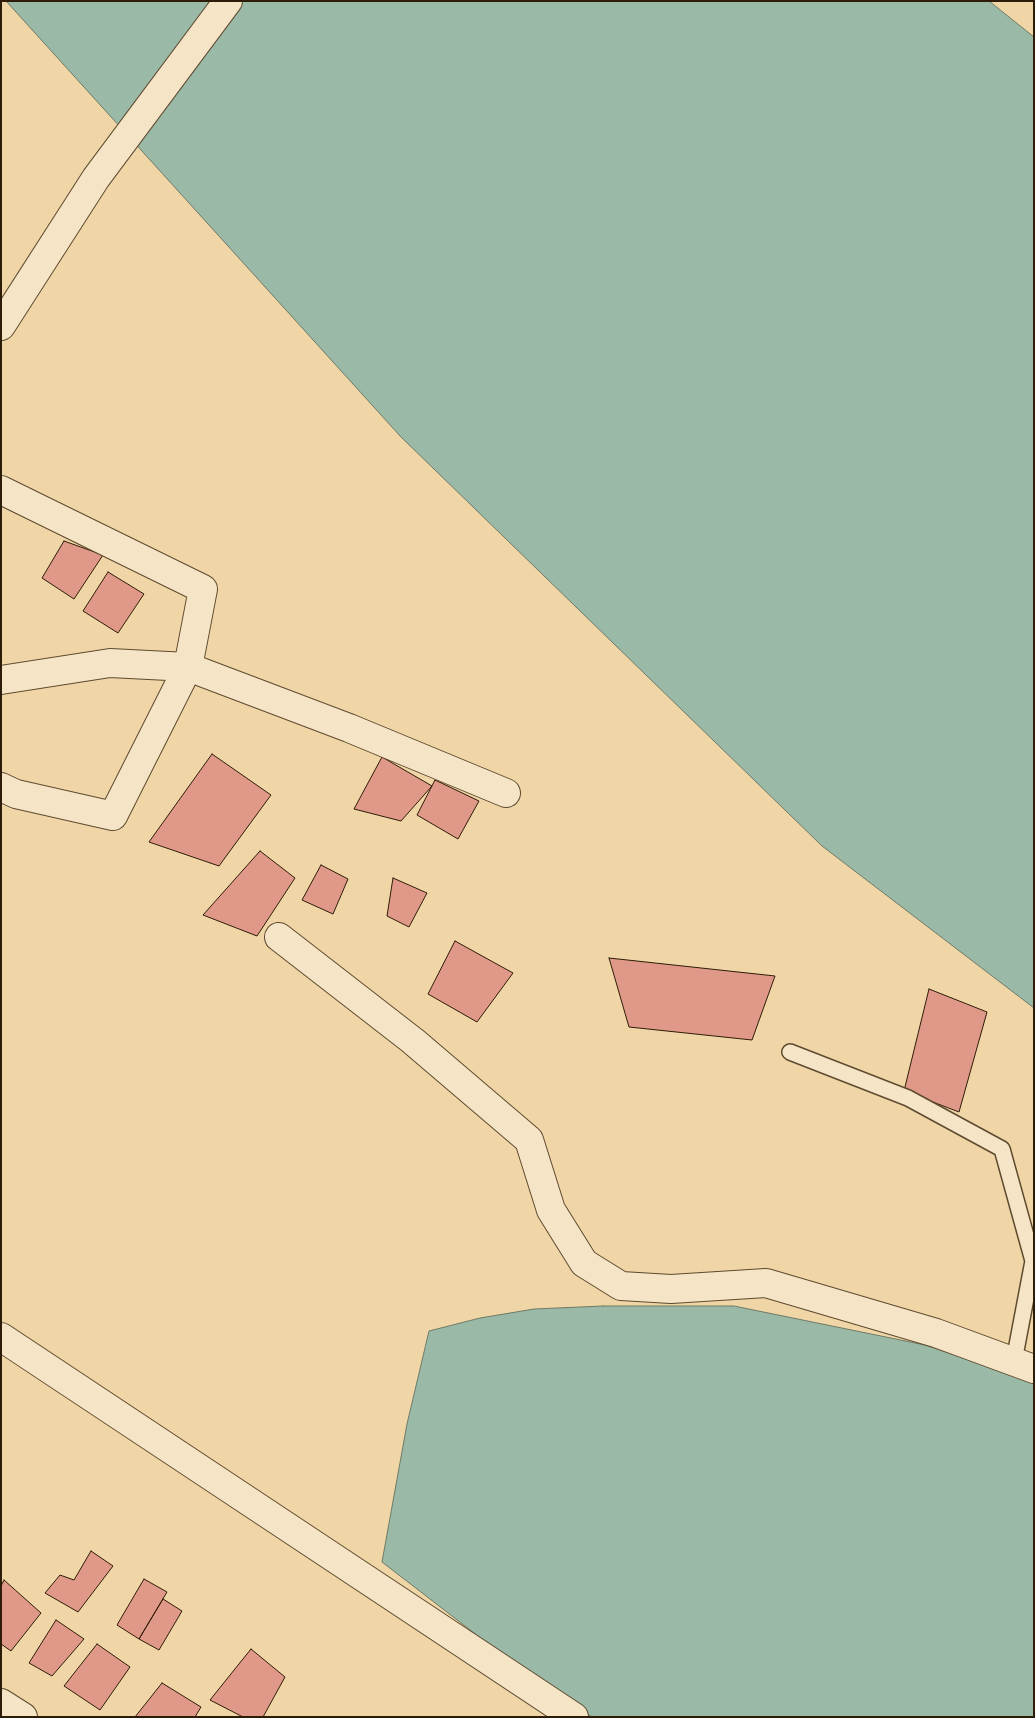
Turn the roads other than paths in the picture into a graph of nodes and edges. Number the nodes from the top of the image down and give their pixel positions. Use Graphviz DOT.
graph roads {
  1 [pos="228,1"];
  2 [pos="1,326"];
  3 [pos="1,490"];
  4 [pos="188,668"];
  5 [pos="1,680"];
  6 [pos="1,787"];
  7 [pos="506,793"];
  8 [pos="279,936"];
  9 [pos="790,1052"];
  10 [pos="1,1337"];
  11 [pos="1024,1365"];
  12 [pos="1,1703"];
  13 [pos="23,1717"];
  14 [pos="574,1717"];
  1 -- 2 [label="street"];
  3 -- 4 [label="street"];
  4 -- 5 [label="street"];
  4 -- 6 [label="street"];
  4 -- 7 [label="street"];
  8 -- 11 [label="street"];
  9 -- 11 [label="lane"];
  10 -- 14 [label="street"];
  12 -- 13 [label="street"];
}
